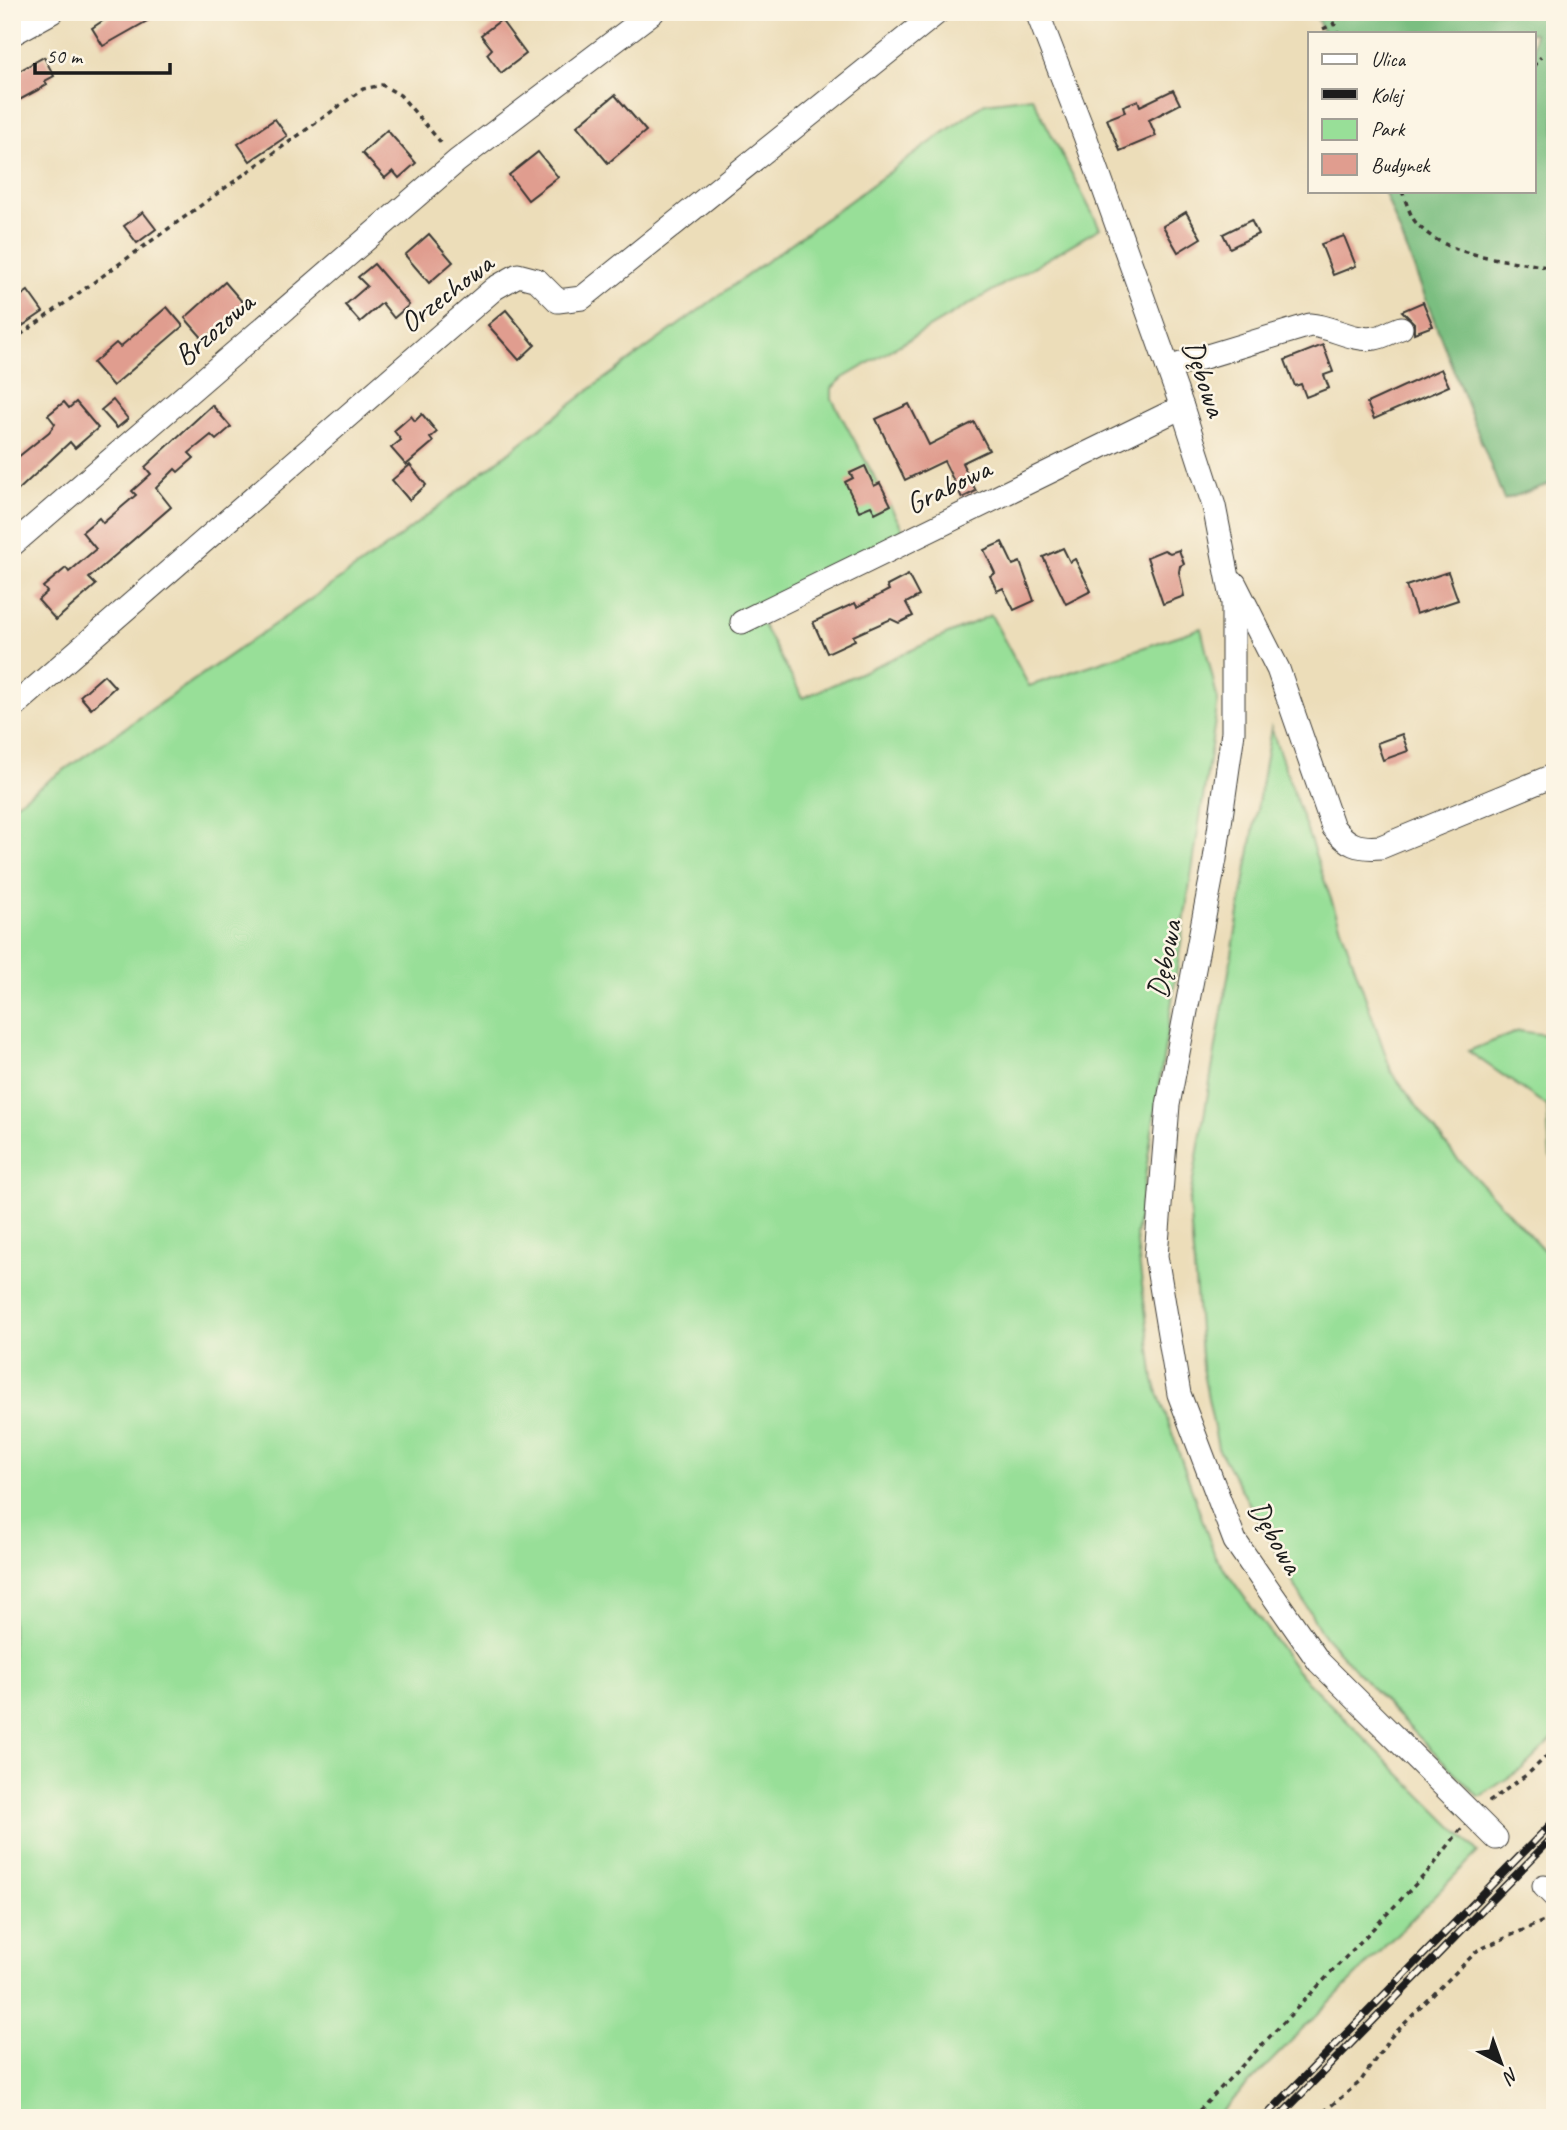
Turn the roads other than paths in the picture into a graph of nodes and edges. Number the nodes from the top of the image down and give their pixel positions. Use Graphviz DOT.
graph roads {
  1 [pos="52,12"];
  2 [pos="653,12"];
  3 [pos="938,12"];
  4 [pos="1037,12"];
  5 [pos="12,34"];
  6 [pos="1401,328"];
  7 [pos="1168,368"];
  8 [pos="1182,407"];
  9 [pos="12,545"];
  10 [pos="1226,565"];
  11 [pos="742,622"];
  12 [pos="12,708"];
  13 [pos="1555,775"];
  14 [pos="1496,1838"];
  1 -- 5 [label="street"];
  2 -- 9 [label="street, Brzozowa"];
  3 -- 12 [label="street, Orzechowa"];
  4 -- 7 [label="street, Dębowa"];
  6 -- 7 [label="street"];
  7 -- 8 [label="street, Dębowa"];
  8 -- 10 [label="street, Dębowa"];
  8 -- 11 [label="street, Grabowa"];
  10 -- 13 [label="street"];
  10 -- 14 [label="street, Dębowa"];
}
